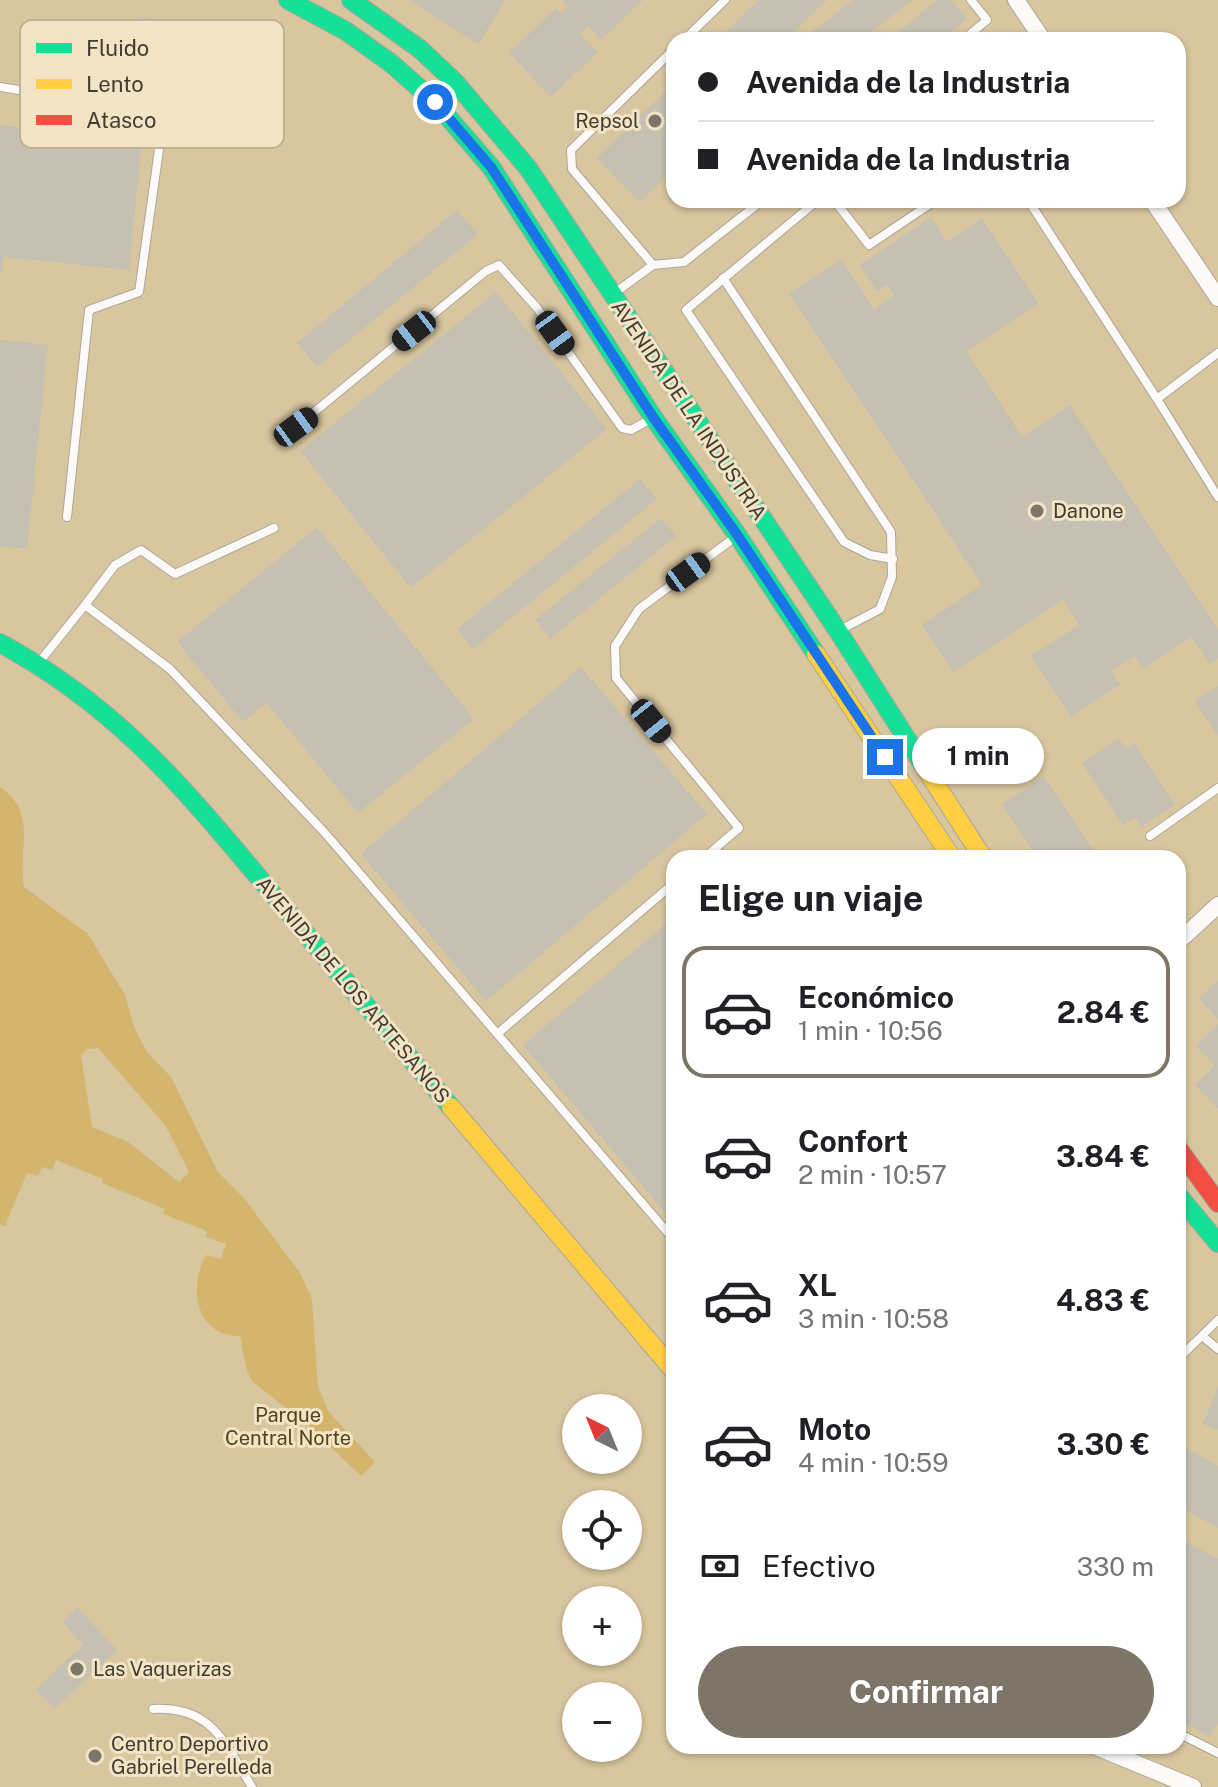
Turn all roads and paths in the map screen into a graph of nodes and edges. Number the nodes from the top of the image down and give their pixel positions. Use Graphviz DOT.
graph roads {
  1 [pos="288,0"];
  2 [pos="351,0"];
  3 [pos="725,0"];
  4 [pos="971,0"];
  5 [pos="1016,0"];
  6 [pos="692,32"];
  7 [pos="973,32"];
  8 [pos="1038,32"];
  9 [pos="666,57"];
  10 [pos="0,87"];
  11 [pos="20,90"];
  12 [pos="159,148"];
  13 [pos="753,208"];
  14 [pos="808,208"];
  15 [pos="840,208"];
  16 [pos="924,208"];
  17 [pos="1033,208"];
  18 [pos="1157,208"];
  19 [pos="653,265"];
  20 [pos="723,278"];
  21 [pos="612,294"];
  22 [pos="1218,298"];
  23 [pos="1218,353"];
  24 [pos="1157,399"];
  25 [pos="653,417"];
  26 [pos="296,427"];
  27 [pos="1218,497"];
  28 [pos="67,517"];
  29 [pos="274,528"];
  30 [pos="738,536"];
  31 [pos="893,559"];
  32 [pos="85,605"];
  33 [pos="838,631"];
  34 [pos="0,643"];
  35 [pos="40,661"];
  36 [pos="1218,788"];
  37 [pos="1150,836"];
  38 [pos="713,850"];
  39 [pos="947,850"];
  40 [pos="978,850"];
  41 [pos="666,890"];
  42 [pos="1218,905"];
  43 [pos="1186,935"];
  44 [pos="497,1034"];
  45 [pos="1186,1159"];
  46 [pos="1218,1203"];
  47 [pos="1186,1205"];
  48 [pos="666,1231"];
  49 [pos="1218,1243"];
  50 [pos="1218,1320"];
  51 [pos="1202,1336"];
  52 [pos="1218,1349"];
  53 [pos="1186,1351"];
  54 [pos="666,1362"];
  55 [pos="153,1709"];
  56 [pos="1186,1737"];
  57 [pos="1218,1753"];
  58 [pos="1113,1754"];
  59 [pos="252,1787"];
  60 [pos="1193,1787"];
  1 -- 25 [label="street, AVENIDA DE LA INDUSTRIA"];
  2 -- 21 [label="street, AVENIDA DE LA INDUSTRIA"];
  3 -- 6 [label="lane"];
  4 -- 7 [label="lane"];
  5 -- 8 [label="street"];
  9 -- 19 [label="lane"];
  10 -- 11 [label="lane"];
  12 -- 28 [label="lane"];
  13 -- 19 [label="lane"];
  14 -- 20 [label="lane"];
  15 -- 16 [label="lane"];
  17 -- 24 [label="lane"];
  18 -- 22 [label="street"];
  19 -- 21 [label="lane"];
  20 -- 31 [label="lane"];
  20 -- 31 [label="lane"];
  21 -- 33 [label="street, AVENIDA DE LA INDUSTRIA"];
  23 -- 24 [label="lane"];
  24 -- 27 [label="lane"];
  25 -- 26 [label="lane"];
  25 -- 30 [label="street, AVENIDA DE LA INDUSTRIA"];
  29 -- 32 [label="lane"];
  30 -- 38 [label="lane"];
  30 -- 39 [label="street, AVENIDA DE LA INDUSTRIA"];
  31 -- 33 [label="lane"];
  32 -- 35 [label="lane"];
  32 -- 44 [label="lane"];
  33 -- 40 [label="street, AVENIDA DE LA INDUSTRIA"];
  34 -- 35 [label="street, AVENIDA DE LOS ARTESANOS"];
  35 -- 54 [label="street, AVENIDA DE LOS ARTESANOS"];
  36 -- 37 [label="lane"];
  41 -- 44 [label="lane"];
  42 -- 43 [label="street"];
  44 -- 48 [label="lane"];
  45 -- 46 [label="street"];
  47 -- 49 [label="street"];
  50 -- 51 [label="lane"];
  51 -- 52 [label="lane"];
  51 -- 53 [label="lane"];
  55 -- 59 [label="lane"];
  56 -- 57 [label="lane"];
  58 -- 60 [label="street"];
}
